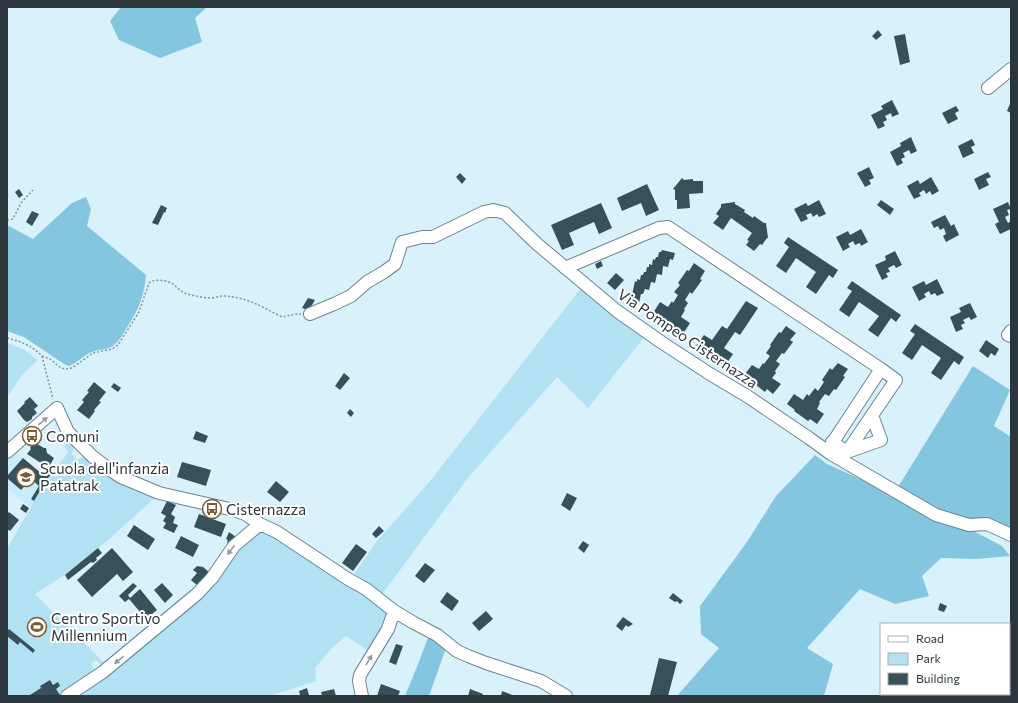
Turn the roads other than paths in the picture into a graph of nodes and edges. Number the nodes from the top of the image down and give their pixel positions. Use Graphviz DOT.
graph roads {
  1 [pos="1011,69"];
  2 [pos="988,88"];
  3 [pos="565,268"];
  4 [pos="310,314"];
  5 [pos="1011,330"];
  6 [pos="1011,336"];
  7 [pos="880,369"];
  8 [pos="872,415"];
  9 [pos="829,446"];
  10 [pos="7,452"];
  11 [pos="847,452"];
  12 [pos="260,524"];
  13 [pos="1011,535"];
  14 [pos="394,611"];
  15 [pos="68,696"];
  16 [pos="362,696"];
  17 [pos="566,696"];
  1 -- 2 [label="street"];
  3 -- 4 [label="street, Via Pompeo Cisternazza"];
  3 -- 7 [label="street"];
  3 -- 9 [label="street, Via Pompeo Cisternazza"];
  5 -- 6 [label="street"];
  7 -- 8 [label="street"];
  7 -- 9 [label="street"];
  8 -- 11 [label="street"];
  8 -- 11 [label="street"];
  9 -- 11 [label="street"];
  9 -- 13 [label="street, Via Pompeo Cisternazza"];
  10 -- 12 [label="street, one-way"];
  12 -- 14 [label="street"];
  12 -- 15 [label="street, one-way"];
  16 -- 14 [label="street, one-way"];
  14 -- 17 [label="street"];
}
